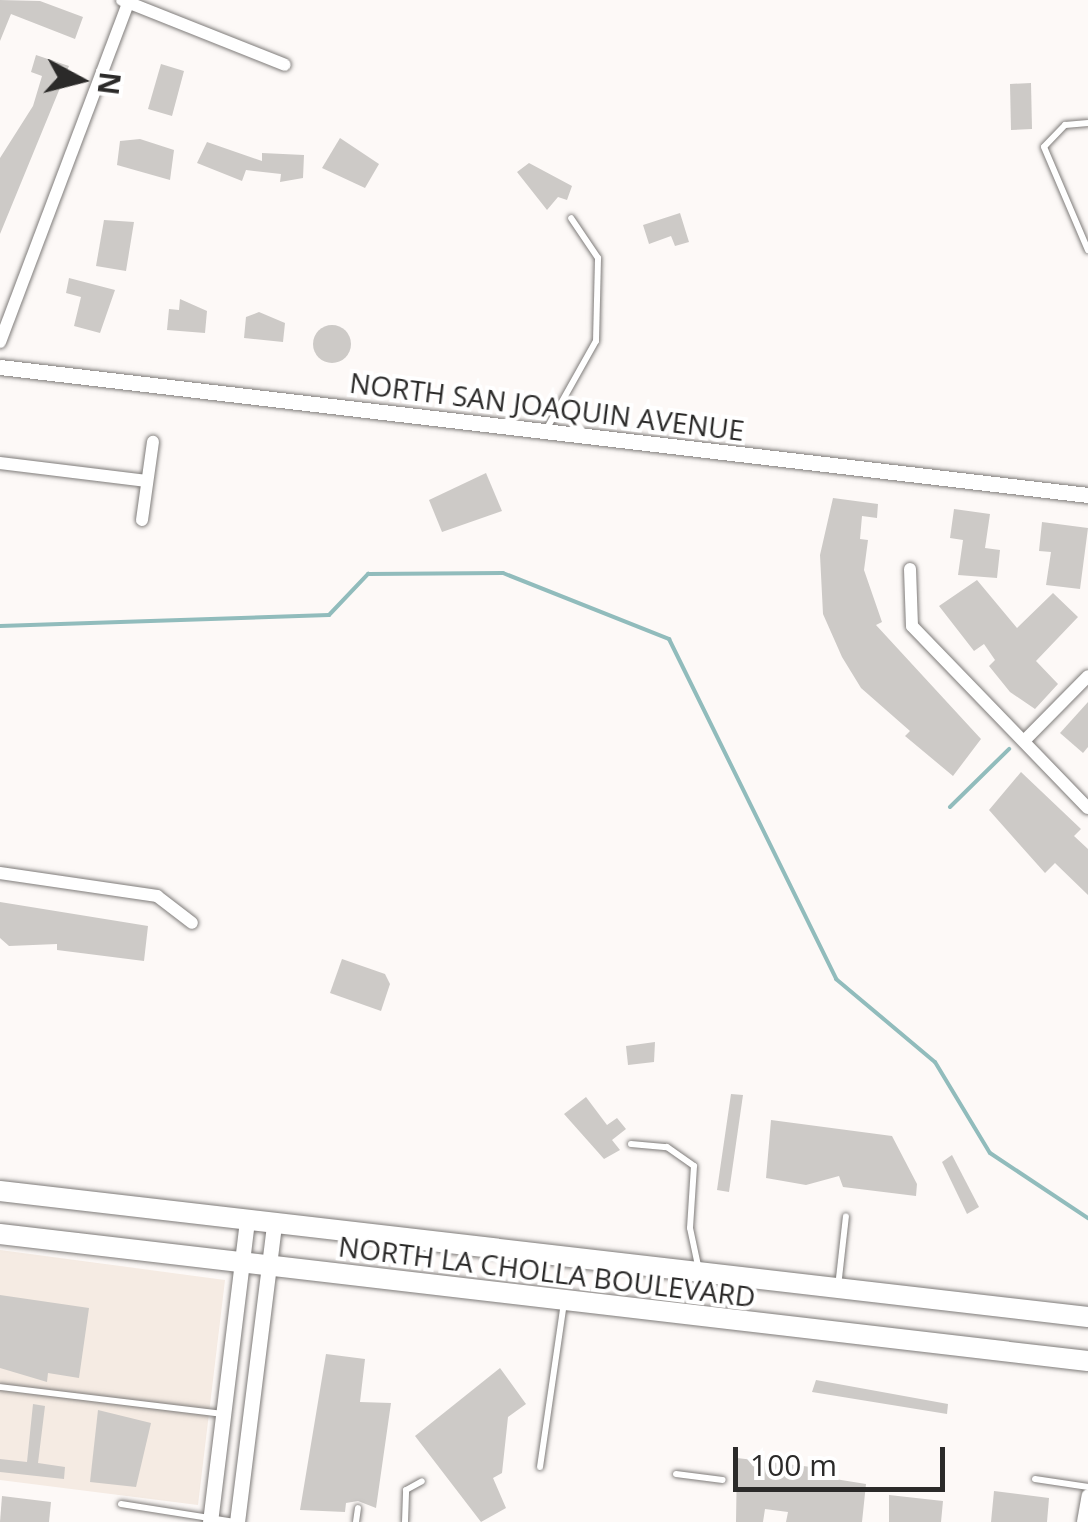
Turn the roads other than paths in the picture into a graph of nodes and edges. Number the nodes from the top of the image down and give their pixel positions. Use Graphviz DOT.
graph roads {
  1 [pos="126,1"];
  2 [pos="285,65"];
  3 [pos="1088,123"];
  4 [pos="571,218"];
  5 [pos="1088,250"];
  6 [pos="0,342"];
  7 [pos="0,367"];
  8 [pos="545,431"];
  9 [pos="153,442"];
  10 [pos="0,464"];
  11 [pos="147,481"];
  12 [pos="1088,495"];
  13 [pos="142,520"];
  14 [pos="910,569"];
  15 [pos="1088,676"];
  16 [pos="1024,741"];
  17 [pos="1088,808"];
  18 [pos="0,873"];
  19 [pos="192,922"];
  20 [pos="631,1144"];
  21 [pos="0,1191"];
  22 [pos="846,1216"];
  23 [pos="248,1220"];
  24 [pos="274,1224"];
  25 [pos="0,1234"];
  26 [pos="242,1264"];
  27 [pos="268,1266"];
  28 [pos="699,1272"];
  29 [pos="838,1288"];
  30 [pos="564,1301"];
  31 [pos="1088,1317"];
  32 [pos="1088,1361"];
  33 [pos="0,1388"];
  34 [pos="224,1415"];
  35 [pos="540,1467"];
  36 [pos="676,1474"];
  37 [pos="1034,1479"];
  38 [pos="723,1480"];
  39 [pos="422,1481"];
  40 [pos="1088,1491"];
  41 [pos="121,1504"];
  42 [pos="358,1508"];
  43 [pos="210,1517"];
  44 [pos="236,1522"];
  45 [pos="356,1522"];
  46 [pos="404,1522"];
  47 [pos="1084,1522"];
  1 -- 2 [label="street"];
  1 -- 6 [label="street"];
  3 -- 5 [label="lane"];
  4 -- 8 [label="lane"];
  7 -- 8 [label="street, NORTH SAN JOAQUIN AVENUE"];
  8 -- 12 [label="street, NORTH SAN JOAQUIN AVENUE"];
  9 -- 11 [label="street"];
  10 -- 11 [label="street"];
  11 -- 13 [label="street"];
  14 -- 16 [label="street"];
  15 -- 16 [label="street"];
  16 -- 17 [label="street"];
  18 -- 19 [label="street"];
  20 -- 28 [label="lane"];
  21 -- 23 [label="main road, NORTH LA CHOLLA BOULEVARD"];
  22 -- 29 [label="lane"];
  23 -- 24 [label="main road, NORTH LA CHOLLA BOULEVARD"];
  23 -- 26 [label="street"];
  24 -- 27 [label="street"];
  24 -- 28 [label="main road, NORTH LA CHOLLA BOULEVARD"];
  25 -- 26 [label="main road, NORTH LA CHOLLA BOULEVARD"];
  26 -- 27 [label="main road, NORTH LA CHOLLA BOULEVARD"];
  26 -- 34 [label="street"];
  27 -- 30 [label="main road, NORTH LA CHOLLA BOULEVARD"];
  27 -- 44 [label="street"];
  28 -- 29 [label="main road, NORTH LA CHOLLA BOULEVARD"];
  29 -- 31 [label="main road, NORTH LA CHOLLA BOULEVARD"];
  30 -- 32 [label="main road, NORTH LA CHOLLA BOULEVARD"];
  30 -- 35 [label="lane"];
  33 -- 34 [label="lane"];
  34 -- 43 [label="street"];
  36 -- 38 [label="lane"];
  37 -- 40 [label="lane"];
  39 -- 46 [label="lane"];
  40 -- 47 [label="street"];
  41 -- 43 [label="lane"];
  42 -- 45 [label="lane"];
  43 -- 44 [label="lane"];
}
